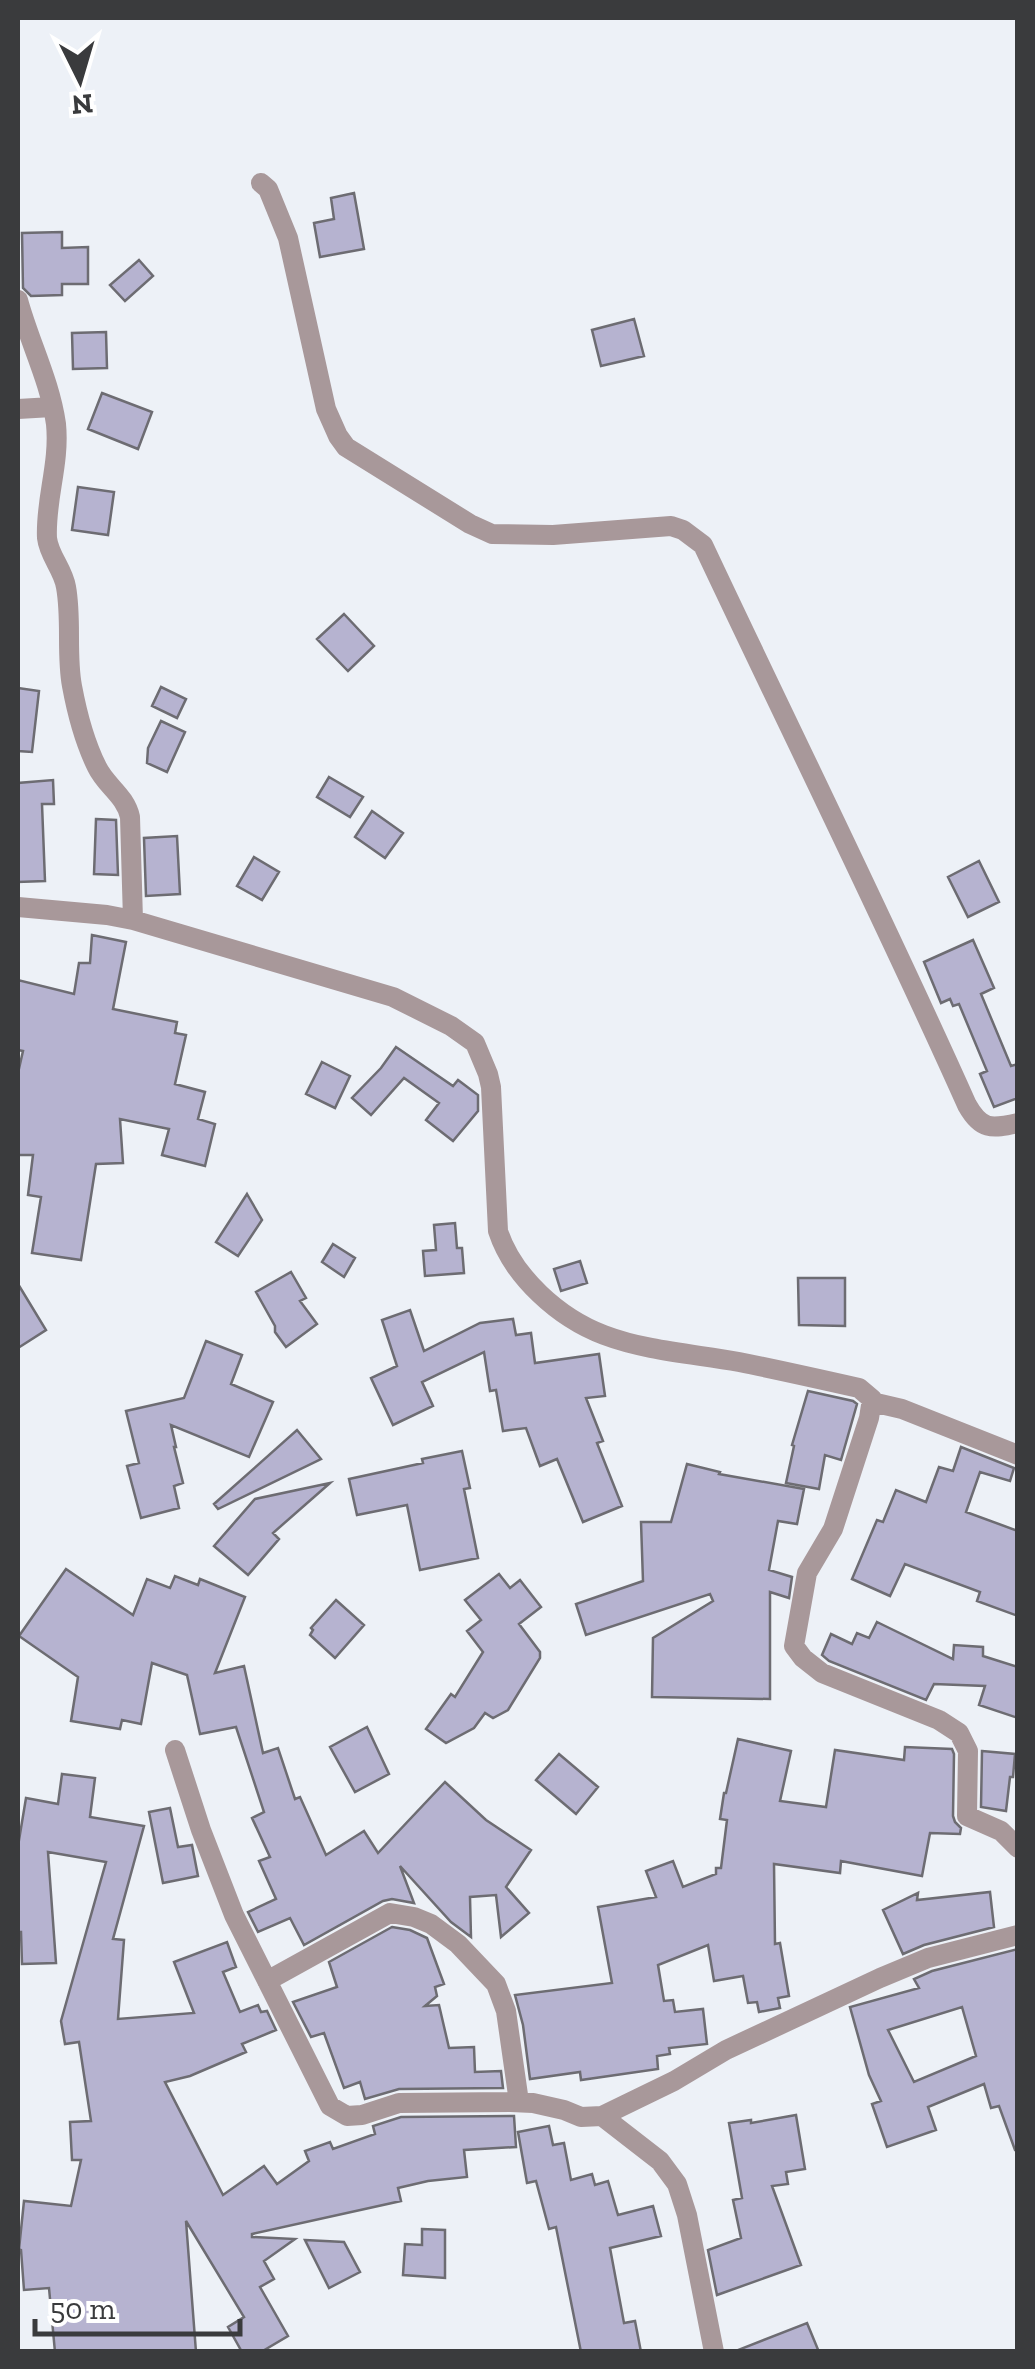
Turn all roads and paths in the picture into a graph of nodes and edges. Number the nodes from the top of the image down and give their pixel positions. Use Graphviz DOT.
graph roads {
  1 [pos="261,182"];
  2 [pos="18,300"];
  3 [pos="52,406"];
  4 [pos="18,409"];
  5 [pos="18,906"];
  6 [pos="132,920"];
  7 [pos="1018,1123"];
  8 [pos="872,1402"];
  9 [pos="1018,1455"];
  10 [pos="175,1750"];
  11 [pos="1018,1848"];
  12 [pos="1018,1935"];
  13 [pos="267,1981"];
  14 [pos="519,2102"];
  15 [pos="602,2116"];
  16 [pos="714,2352"];
  1 -- 7 [label="street"];
  2 -- 3 [label="street"];
  3 -- 4 [label="street"];
  3 -- 6 [label="street"];
  5 -- 6 [label="street"];
  6 -- 8 [label="street"];
  8 -- 9 [label="street"];
  8 -- 11 [label="street"];
  10 -- 13 [label="street"];
  12 -- 15 [label="street"];
  13 -- 14 [label="street"];
  13 -- 14 [label="street"];
  14 -- 15 [label="street"];
  15 -- 16 [label="street"];
}
